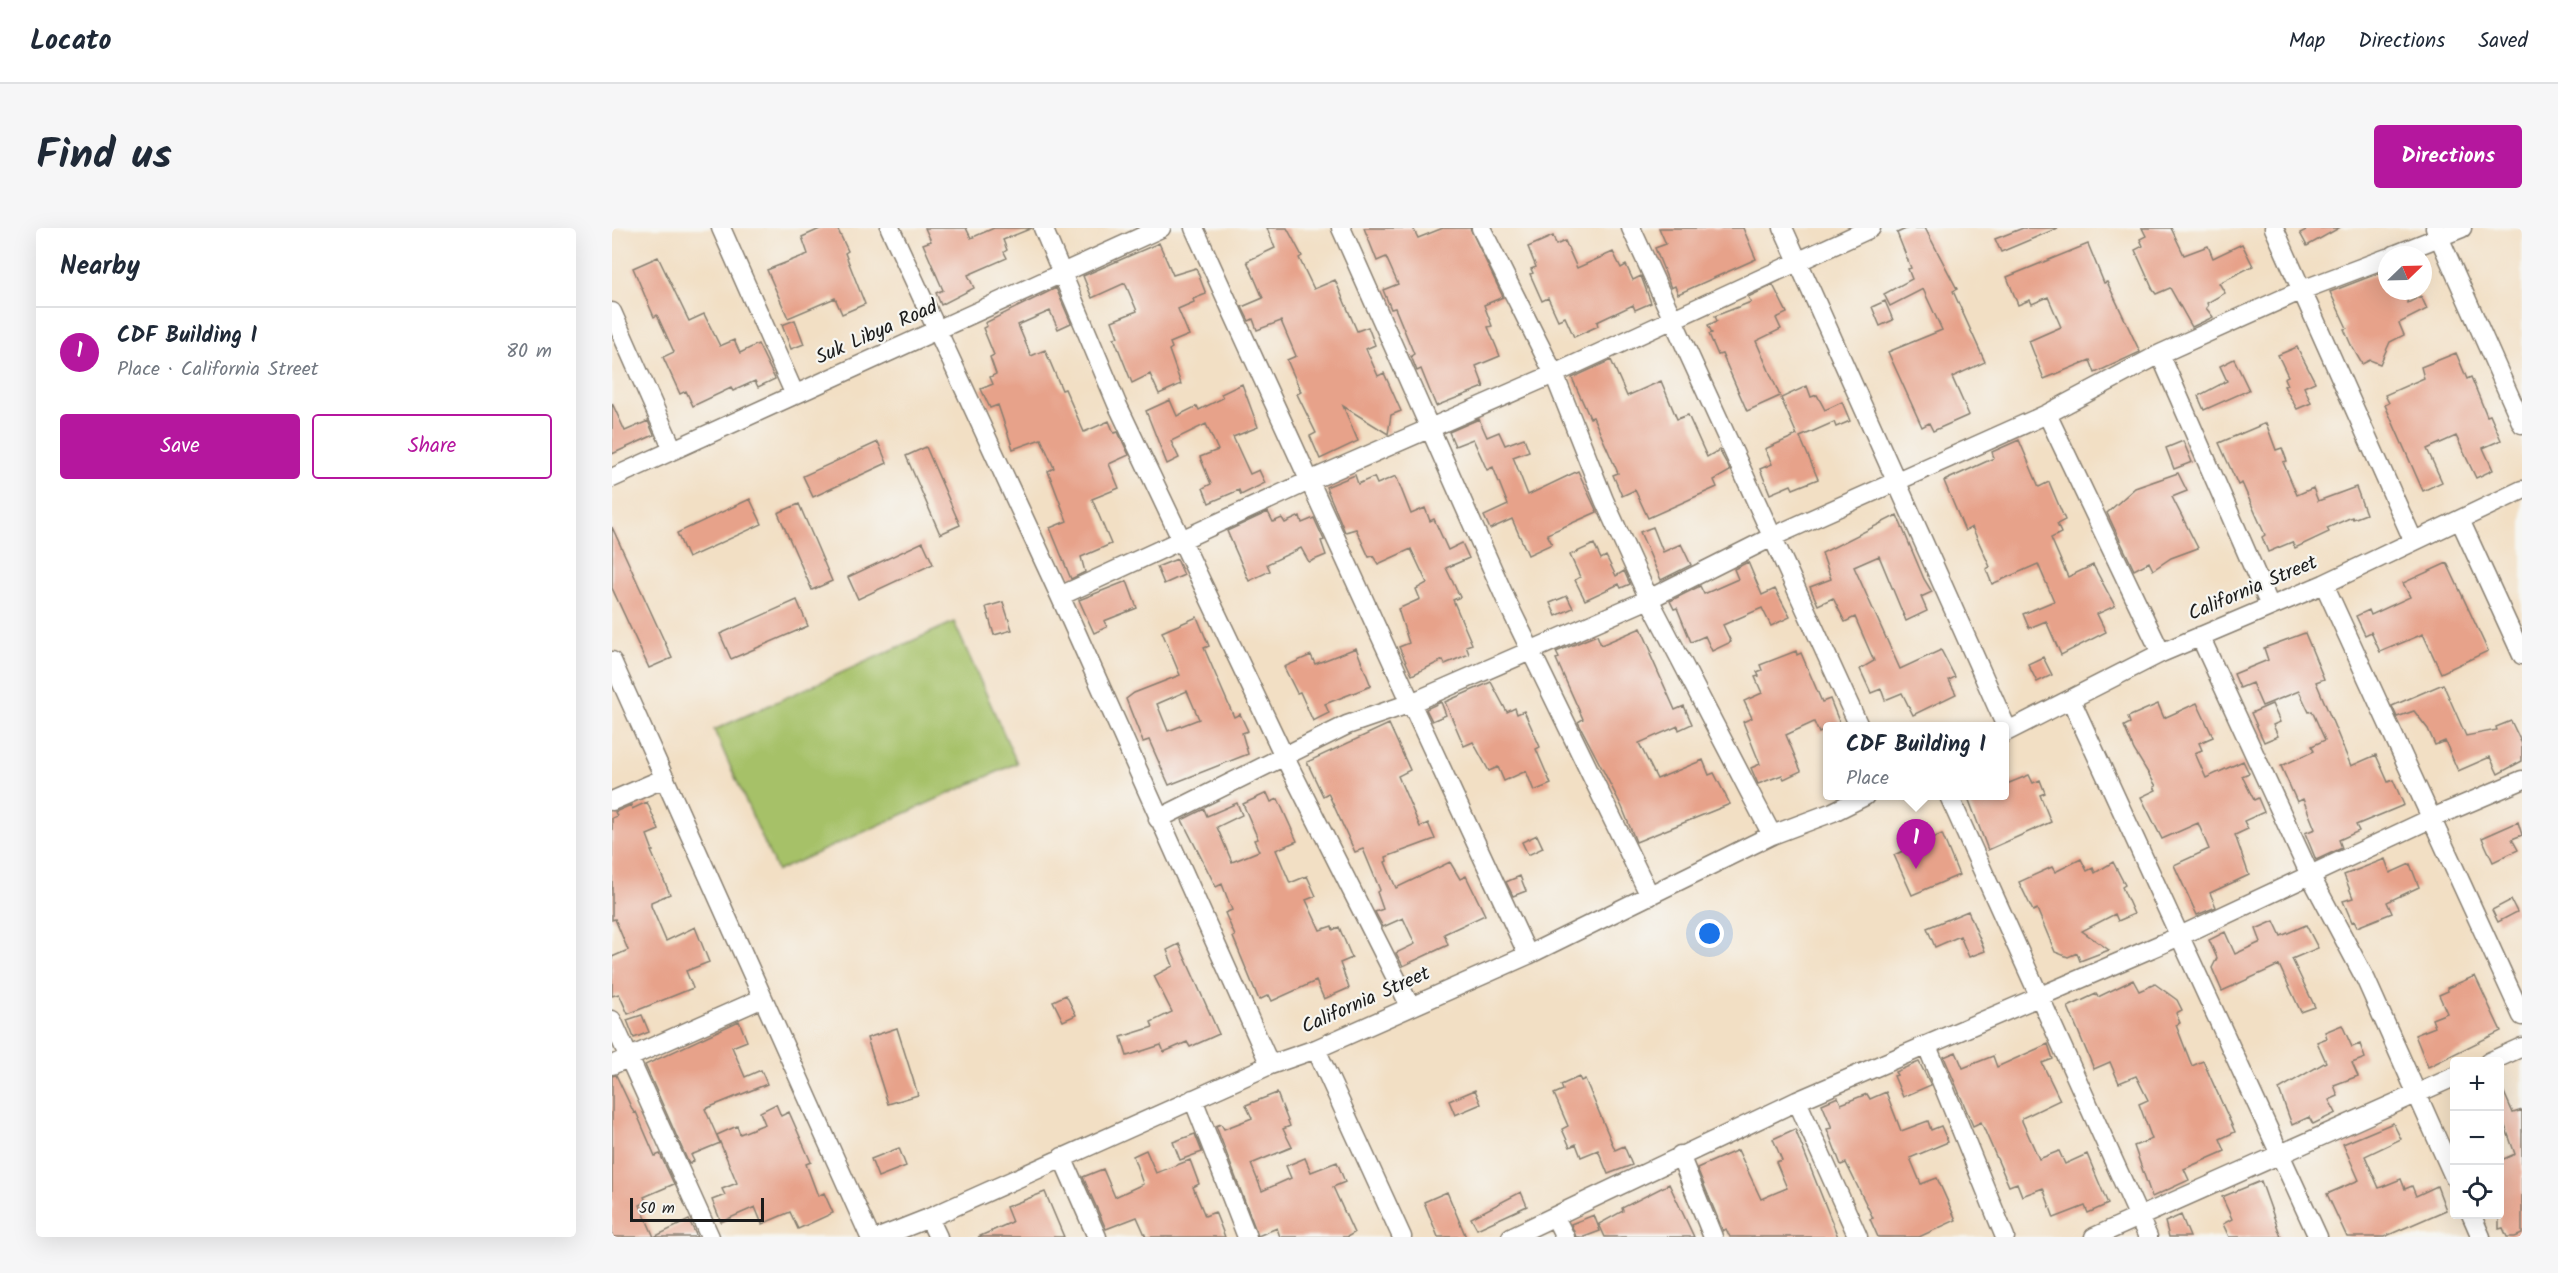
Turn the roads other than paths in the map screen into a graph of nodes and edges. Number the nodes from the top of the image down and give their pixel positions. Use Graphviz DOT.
graph roads {
  1 [pos="721,228"];
  2 [pos="890,228"];
  3 [pos="1043,228"];
  4 [pos="1161,228"];
  5 [pos="1194,228"];
  6 [pos="1341,228"];
  7 [pos="1481,228"];
  8 [pos="1631,228"];
  9 [pos="1783,228"];
  10 [pos="1870,228"];
  11 [pos="2274,228"];
  12 [pos="2462,228"];
  13 [pos="2437,233"];
  14 [pos="2412,246"];
  15 [pos="2378,261"];
  16 [pos="1798,262"];
  17 [pos="1062,273"];
  18 [pos="2302,290"];
  19 [pos="612,312"];
  20 [pos="1673,320"];
  21 [pos="937,331"];
  22 [pos="2160,354"];
  23 [pos="1554,375"];
  24 [pos="795,395"];
  25 [pos="2047,414"];
  26 [pos="2522,424"];
  27 [pos="1432,429"];
  28 [pos="673,450"];
  29 [pos="612,478"];
  30 [pos="1896,480"];
  31 [pos="1309,481"];
  32 [pos="2522,490"];
  33 [pos="2460,520"];
  34 [pos="1772,537"];
  35 [pos="1183,538"];
  36 [pos="2413,540"];
  37 [pos="2324,584"];
  38 [pos="1060,596"];
  39 [pos="1649,599"];
  40 [pos="2270,606"];
  41 [pos="2200,636"];
  42 [pos="1532,649"];
  43 [pos="2161,653"];
  44 [pos="2522,655"];
  45 [pos="612,662"];
  46 [pos="2071,700"];
  47 [pos="1411,704"];
  48 [pos="1857,722"];
  49 [pos="2002,722"];
  50 [pos="2009,731"];
  51 [pos="1284,756"];
  52 [pos="664,778"];
  53 [pos="2522,780"];
  54 [pos="1856,800"];
  55 [pos="1951,800"];
  56 [pos="612,801"];
  57 [pos="1158,819"];
  58 [pos="2430,819"];
  59 [pos="1772,835"];
  60 [pos="2310,875"];
  61 [pos="1650,896"];
  62 [pos="2180,936"];
  63 [pos="1528,955"];
  64 [pos="2042,997"];
  65 [pos="763,998"];
  66 [pos="1410,1006"];
  67 [pos="2522,1016"];
  68 [pos="612,1020"];
  69 [pos="1927,1046"];
  70 [pos="2522,1047"];
  71 [pos="1316,1049"];
  72 [pos="2500,1057"];
  73 [pos="620,1061"];
  74 [pos="1269,1065"];
  75 [pos="2450,1079"];
  76 [pos="2417,1094"];
  77 [pos="1193,1099"];
  78 [pos="1797,1101"];
  79 [pos="1680,1155"];
  80 [pos="2281,1155"];
  81 [pos="1062,1157"];
  82 [pos="2450,1168"];
  83 [pos="2139,1216"];
  84 [pos="1555,1217"];
  85 [pos="929,1218"];
  86 [pos="2473,1219"];
  87 [pos="710,1237"];
  88 [pos="870,1237"];
  89 [pos="881,1237"];
  90 [pos="938,1237"];
  91 [pos="1097,1237"];
  92 [pos="1247,1237"];
  93 [pos="1402,1237"];
  94 [pos="1511,1237"];
  95 [pos="1565,1237"];
  96 [pos="1713,1237"];
  97 [pos="1858,1237"];
  98 [pos="2005,1237"];
  99 [pos="2094,1237"];
  100 [pos="2148,1237"];
  101 [pos="2318,1237"];
  102 [pos="2481,1237"];
  1 -- 24 [label="street"];
  2 -- 21 [label="street"];
  3 -- 17 [label="street"];
  4 -- 17 [label="street, Suk Libya Road"];
  5 -- 31 [label="street"];
  6 -- 27 [label="street"];
  7 -- 23 [label="street"];
  8 -- 20 [label="street"];
  9 -- 16 [label="street"];
  10 -- 16 [label="street"];
  11 -- 18 [label="street"];
  12 -- 13 [label="street"];
  13 -- 14 [label="street"];
  13 -- 26 [label="street"];
  15 -- 18 [label="street"];
  16 -- 20 [label="street"];
  16 -- 30 [label="street"];
  17 -- 21 [label="street, Suk Libya Road"];
  17 -- 35 [label="street"];
  18 -- 22 [label="street"];
  18 -- 36 [label="street"];
  19 -- 28 [label="street"];
  20 -- 23 [label="street"];
  20 -- 34 [label="street"];
  21 -- 24 [label="street, Suk Libya Road"];
  21 -- 38 [label="street"];
  22 -- 25 [label="street"];
  22 -- 40 [label="street"];
  23 -- 27 [label="street"];
  23 -- 39 [label="street"];
  24 -- 28 [label="street, Suk Libya Road"];
  25 -- 30 [label="street"];
  25 -- 43 [label="street"];
  27 -- 31 [label="street"];
  27 -- 42 [label="street"];
  28 -- 29 [label="street, Suk Libya Road"];
  30 -- 34 [label="street"];
  30 -- 49 [label="street"];
  31 -- 35 [label="street"];
  31 -- 47 [label="street"];
  32 -- 33 [label="street, California Street"];
  33 -- 36 [label="street, California Street"];
  33 -- 44 [label="street"];
  34 -- 39 [label="street"];
  34 -- 48 [label="street"];
  35 -- 38 [label="street"];
  35 -- 51 [label="street"];
  36 -- 37 [label="street, California Street"];
  37 -- 40 [label="street, California Street"];
  37 -- 58 [label="street"];
  38 -- 57 [label="street"];
  39 -- 42 [label="street"];
  39 -- 59 [label="street"];
  40 -- 41 [label="street, California Street"];
  41 -- 43 [label="street, California Street"];
  41 -- 60 [label="street"];
  42 -- 47 [label="street"];
  42 -- 61 [label="street"];
  43 -- 46 [label="street, California Street"];
  45 -- 52 [label="street"];
  46 -- 50 [label="street, California Street"];
  46 -- 62 [label="street"];
  47 -- 51 [label="street"];
  47 -- 63 [label="street"];
  51 -- 57 [label="street"];
  51 -- 66 [label="street"];
  52 -- 56 [label="street"];
  52 -- 65 [label="street"];
  53 -- 58 [label="street"];
  54 -- 59 [label="street, California Street"];
  55 -- 64 [label="street"];
  57 -- 74 [label="street"];
  58 -- 60 [label="street"];
  58 -- 67 [label="street"];
  59 -- 61 [label="street, California Street"];
  60 -- 62 [label="street"];
  60 -- 76 [label="street"];
  61 -- 63 [label="street, California Street"];
  62 -- 64 [label="street"];
  62 -- 80 [label="street"];
  63 -- 66 [label="street, California Street"];
  64 -- 69 [label="street"];
  64 -- 83 [label="street"];
  65 -- 73 [label="street"];
  65 -- 88 [label="street"];
  66 -- 71 [label="street, California Street"];
  68 -- 73 [label="street"];
  69 -- 78 [label="street"];
  69 -- 98 [label="street"];
  70 -- 72 [label="street"];
  71 -- 74 [label="street, California Street"];
  71 -- 93 [label="street"];
  73 -- 87 [label="street"];
  74 -- 77 [label="street, California Street"];
  75 -- 76 [label="street"];
  76 -- 80 [label="street"];
  76 -- 82 [label="street"];
  77 -- 81 [label="street, California Street"];
  77 -- 92 [label="street"];
  78 -- 79 [label="street"];
  78 -- 97 [label="street"];
  79 -- 84 [label="street"];
  79 -- 96 [label="street"];
  80 -- 83 [label="street"];
  80 -- 101 [label="street"];
  81 -- 85 [label="street, California Street"];
  81 -- 91 [label="street"];
  83 -- 99 [label="street"];
  83 -- 100 [label="street"];
  84 -- 94 [label="street"];
  84 -- 95 [label="street"];
  85 -- 89 [label="street, California Street"];
  85 -- 90 [label="street"];
  86 -- 102 [label="street"];
}
